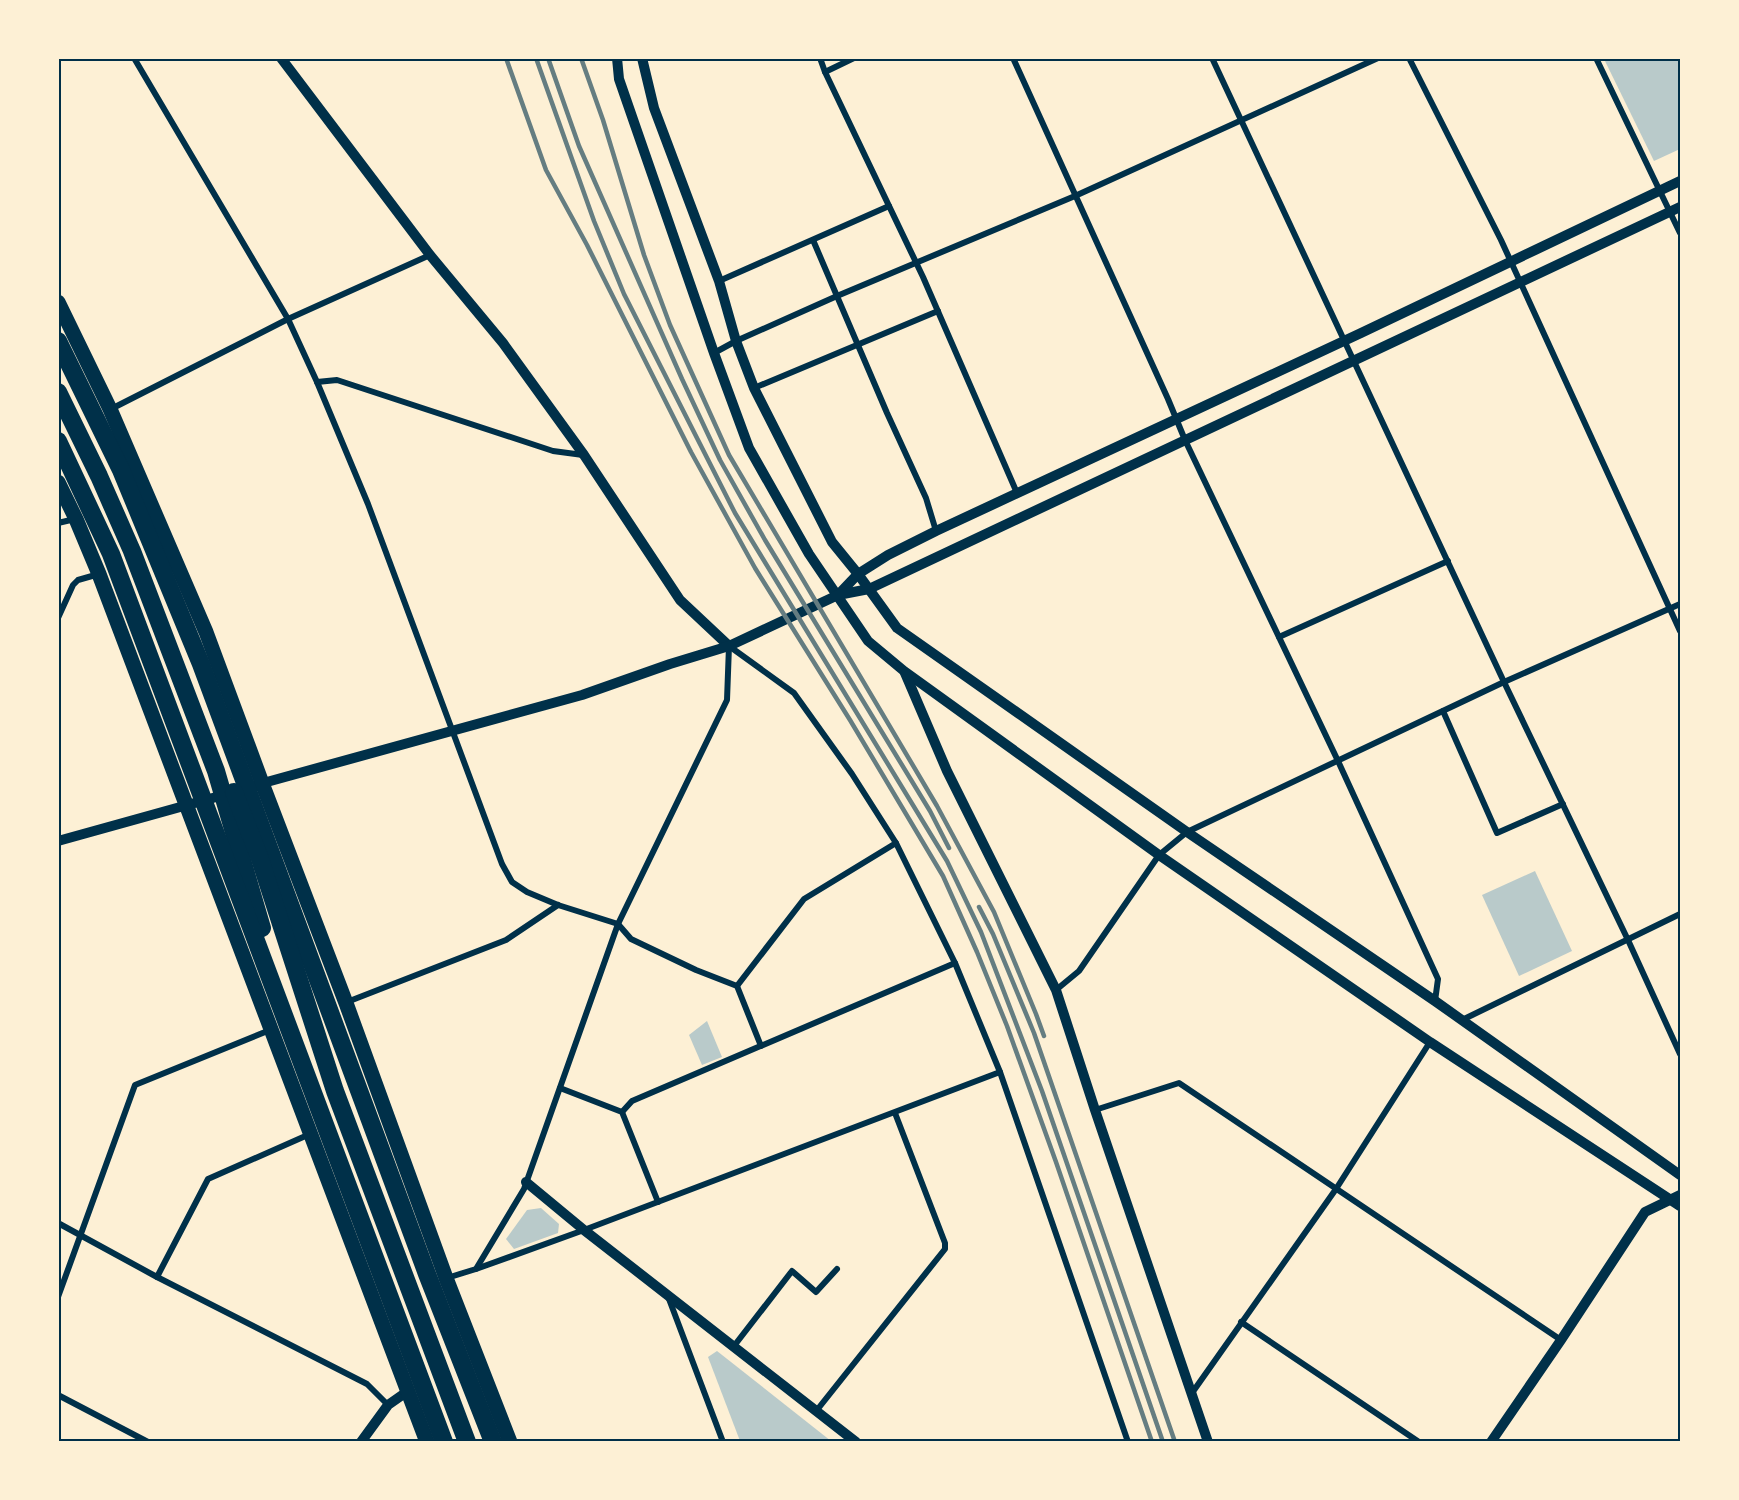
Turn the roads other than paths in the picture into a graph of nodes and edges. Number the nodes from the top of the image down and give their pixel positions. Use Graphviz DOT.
graph roads {
  1 [pos="134,58"];
  2 [pos="281,58"];
  3 [pos="617,58"];
  4 [pos="642,58"];
  5 [pos="820,58"];
  6 [pos="854,58"];
  7 [pos="1013,58"];
  8 [pos="1212,58"];
  9 [pos="1378,58"];
  10 [pos="1409,58"];
  11 [pos="1596,58"];
  12 [pos="825,72"];
  13 [pos="1242,120"];
  14 [pos="1680,181"];
  15 [pos="1660,191"];
  16 [pos="1075,196"];
  17 [pos="889,206"];
  18 [pos="1680,207"];
  19 [pos="1670,212"];
  20 [pos="1680,233"];
  21 [pos="813,240"];
  22 [pos="430,255"];
  23 [pos="916,262"];
  24 [pos="1510,262"];
  25 [pos="719,281"];
  26 [pos="1519,283"];
  27 [pos="837,297"];
  28 [pos="58,302"];
  29 [pos="938,311"];
  30 [pos="288,319"];
  31 [pos="1343,340"];
  32 [pos="58,341"];
  33 [pos="736,341"];
  34 [pos="858,345"];
  35 [pos="714,353"];
  36 [pos="1353,361"];
  37 [pos="317,382"];
  38 [pos="754,388"];
  39 [pos="62,399"];
  40 [pos="110,409"];
  41 [pos="1176,418"];
  42 [pos="1185,440"];
  43 [pos="58,441"];
  44 [pos="584,455"];
  45 [pos="58,482"];
  46 [pos="1017,493"];
  47 [pos="76,519"];
  48 [pos="58,523"];
  49 [pos="936,531"];
  50 [pos="1448,561"];
  51 [pos="99,574"];
  52 [pos="858,574"];
  53 [pos="869,589"];
  54 [pos="838,595"];
  55 [pos="1680,604"];
  56 [pos="1670,609"];
  57 [pos="58,618"];
  58 [pos="1680,631"];
  59 [pos="1279,637"];
  60 [pos="729,646"];
  61 [pos="904,671"];
  62 [pos="1504,682"];
  63 [pos="1443,711"];
  64 [pos="453,732"];
  65 [pos="1338,761"];
  66 [pos="262,783"];
  67 [pos="234,792"];
  68 [pos="1563,804"];
  69 [pos="187,805"];
  70 [pos="1187,832"];
  71 [pos="58,841"];
  72 [pos="896,843"];
  73 [pos="1159,855"];
  74 [pos="558,905"];
  75 [pos="1680,914"];
  76 [pos="618,924"];
  77 [pos="1628,940"];
  78 [pos="955,963"];
  79 [pos="737,986"];
  80 [pos="1056,990"];
  81 [pos="1435,1001"];
  82 [pos="346,1003"];
  83 [pos="1461,1020"];
  84 [pos="272,1029"];
  85 [pos="293,1041"];
  86 [pos="1430,1042"];
  87 [pos="761,1046"];
  88 [pos="1680,1054"];
  89 [pos="1000,1072"];
  90 [pos="560,1088"];
  91 [pos="1095,1110"];
  92 [pos="622,1112"];
  93 [pos="895,1113"];
  94 [pos="311,1134"];
  95 [pos="1680,1175"];
  96 [pos="526,1182"];
  97 [pos="1336,1190"];
  98 [pos="1678,1200"];
  99 [pos="658,1202"];
  100 [pos="58,1223"];
  101 [pos="584,1230"];
  102 [pos="80,1235"];
  103 [pos="476,1269"];
  104 [pos="837,1269"];
  105 [pos="158,1277"];
  106 [pos="446,1278"];
  107 [pos="668,1296"];
  108 [pos="58,1297"];
  109 [pos="1241,1322"];
  110 [pos="1561,1340"];
  111 [pos="734,1346"];
  112 [pos="408,1391"];
  113 [pos="1192,1394"];
  114 [pos="58,1395"];
  115 [pos="388,1405"];
  116 [pos="817,1410"];
  117 [pos="148,1442"];
  118 [pos="361,1442"];
  119 [pos="427,1442"];
  120 [pos="444,1442"];
  121 [pos="467,1442"];
  122 [pos="493,1442"];
  123 [pos="510,1442"];
  124 [pos="723,1442"];
  125 [pos="856,1442"];
  126 [pos="1128,1442"];
  127 [pos="1208,1442"];
  128 [pos="1419,1442"];
  129 [pos="1491,1442"];
  1 -- 30 [label="street"];
  2 -- 22 [label="street"];
  3 -- 35 [label="street"];
  4 -- 25 [label="street"];
  5 -- 12 [label="street"];
  6 -- 12 [label="street"];
  7 -- 16 [label="street"];
  8 -- 13 [label="street"];
  9 -- 13 [label="street"];
  10 -- 24 [label="street"];
  11 -- 15 [label="street"];
  12 -- 17 [label="street"];
  13 -- 16 [label="street"];
  13 -- 31 [label="street"];
  14 -- 15 [label="street"];
  15 -- 19 [label="street"];
  15 -- 24 [label="street"];
  16 -- 23 [label="street"];
  16 -- 41 [label="street"];
  17 -- 21 [label="street"];
  17 -- 23 [label="street"];
  18 -- 19 [label="street"];
  19 -- 20 [label="street"];
  19 -- 26 [label="street"];
  21 -- 25 [label="street"];
  21 -- 27 [label="street"];
  22 -- 30 [label="street"];
  22 -- 44 [label="street"];
  23 -- 27 [label="street"];
  23 -- 29 [label="street"];
  24 -- 26 [label="street"];
  24 -- 31 [label="street"];
  25 -- 33 [label="street"];
  26 -- 36 [label="street"];
  26 -- 56 [label="street"];
  27 -- 33 [label="street"];
  27 -- 34 [label="street"];
  28 -- 40 [label="highway"];
  29 -- 34 [label="street"];
  29 -- 46 [label="street"];
  30 -- 37 [label="street"];
  30 -- 40 [label="street"];
  31 -- 36 [label="street"];
  31 -- 41 [label="street"];
  32 -- 122 [label="highway"];
  33 -- 35 [label="street"];
  33 -- 38 [label="street"];
  34 -- 38 [label="street"];
  34 -- 49 [label="street"];
  35 -- 54 [label="street"];
  36 -- 42 [label="street"];
  36 -- 50 [label="street"];
  37 -- 44 [label="street"];
  37 -- 64 [label="street"];
  38 -- 52 [label="street"];
  39 -- 85 [label="highway"];
  40 -- 66 [label="highway"];
  41 -- 42 [label="street"];
  41 -- 46 [label="street"];
  42 -- 53 [label="street"];
  42 -- 59 [label="street"];
  43 -- 85 [label="highway"];
  44 -- 60 [label="street"];
  45 -- 47 [label="highway"];
  46 -- 49 [label="street"];
  47 -- 48 [label="street"];
  47 -- 51 [label="highway"];
  49 -- 52 [label="street"];
  50 -- 59 [label="street"];
  50 -- 62 [label="street"];
  51 -- 57 [label="street"];
  51 -- 69 [label="highway"];
  52 -- 53 [label="street"];
  52 -- 54 [label="street"];
  53 -- 54 [label="street"];
  53 -- 70 [label="street"];
  54 -- 60 [label="street"];
  54 -- 61 [label="street"];
  55 -- 56 [label="street"];
  56 -- 58 [label="street"];
  56 -- 62 [label="street"];
  59 -- 65 [label="street"];
  60 -- 64 [label="street"];
  60 -- 72 [label="street"];
  60 -- 76 [label="street"];
  61 -- 73 [label="street"];
  61 -- 80 [label="street"];
  62 -- 63 [label="street"];
  62 -- 68 [label="street"];
  63 -- 65 [label="street"];
  63 -- 68 [label="street"];
  64 -- 66 [label="street"];
  64 -- 74 [label="street"];
  65 -- 70 [label="street"];
  65 -- 81 [label="street"];
  66 -- 67 [label="street"];
  66 -- 82 [label="highway"];
  67 -- 69 [label="street"];
  67 -- 121 [label="highway"];
  68 -- 77 [label="street"];
  69 -- 71 [label="street"];
  69 -- 84 [label="highway"];
  70 -- 73 [label="street"];
  70 -- 81 [label="street"];
  72 -- 78 [label="street"];
  72 -- 79 [label="street"];
  73 -- 80 [label="street"];
  73 -- 86 [label="street"];
  74 -- 76 [label="street"];
  74 -- 82 [label="street"];
  75 -- 77 [label="street"];
  76 -- 79 [label="street"];
  76 -- 90 [label="street"];
  77 -- 83 [label="street"];
  77 -- 88 [label="street"];
  78 -- 87 [label="street"];
  78 -- 89 [label="street"];
  79 -- 87 [label="street"];
  80 -- 91 [label="street"];
  81 -- 83 [label="street"];
  82 -- 106 [label="highway"];
  83 -- 95 [label="street"];
  84 -- 94 [label="highway"];
  84 -- 102 [label="street"];
  85 -- 120 [label="highway"];
  86 -- 97 [label="street"];
  86 -- 98 [label="street"];
  87 -- 92 [label="street"];
  89 -- 93 [label="street"];
  89 -- 126 [label="street"];
  90 -- 92 [label="street"];
  90 -- 96 [label="street"];
  91 -- 97 [label="street"];
  91 -- 113 [label="street"];
  92 -- 99 [label="street"];
  93 -- 99 [label="street"];
  93 -- 116 [label="street"];
  94 -- 105 [label="street"];
  94 -- 112 [label="highway"];
  96 -- 101 [label="street"];
  96 -- 103 [label="street"];
  97 -- 109 [label="street"];
  97 -- 110 [label="street"];
  98 -- 110 [label="street"];
  99 -- 101 [label="street"];
  100 -- 102 [label="street"];
  101 -- 103 [label="street"];
  101 -- 107 [label="street"];
  102 -- 105 [label="street"];
  102 -- 108 [label="street"];
  103 -- 106 [label="street"];
  104 -- 111 [label="street"];
  105 -- 115 [label="street"];
  106 -- 123 [label="highway"];
  107 -- 111 [label="street"];
  107 -- 124 [label="street"];
  109 -- 113 [label="street"];
  109 -- 128 [label="street"];
  110 -- 129 [label="street"];
  111 -- 116 [label="street"];
  112 -- 115 [label="street"];
  112 -- 119 [label="highway"];
  113 -- 127 [label="street"];
  114 -- 117 [label="street"];
  115 -- 118 [label="street"];
  116 -- 125 [label="street"];
}
